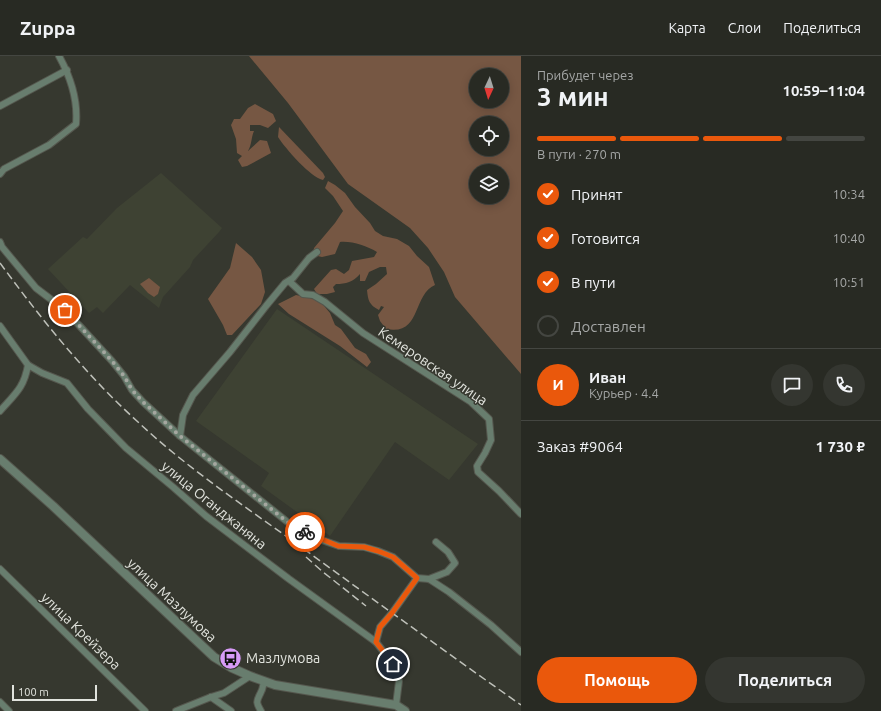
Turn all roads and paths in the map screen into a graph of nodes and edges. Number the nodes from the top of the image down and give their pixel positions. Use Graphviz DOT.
graph roads {
  1 [pos="59,56"];
  2 [pos="67,70"];
  3 [pos="0,106"];
  4 [pos="0,174"];
  5 [pos="0,242"];
  6 [pos="317,252"];
  7 [pos="289,281"];
  8 [pos="0,326"];
  9 [pos="28,365"];
  10 [pos="0,411"];
  11 [pos="180,436"];
  12 [pos="0,459"];
  13 [pos="521,514"];
  14 [pos="436,542"];
  15 [pos="0,569"];
  16 [pos="417,578"];
  17 [pos="429,579"];
  18 [pos="376,642"];
  19 [pos="521,652"];
  20 [pos="250,676"];
  21 [pos="264,681"];
  22 [pos="211,697"];
  23 [pos="0,702"];
  24 [pos="396,705"];
  25 [pos="9,711"];
  26 [pos="145,711"];
  27 [pos="176,711"];
  28 [pos="231,711"];
  29 [pos="261,711"];
  30 [pos="405,711"];
  1 -- 2 [label="street"];
  2 -- 3 [label="street"];
  2 -- 4 [label="street"];
  5 -- 11 [label="street"];
  6 -- 7 [label="street"];
  7 -- 11 [label="street"];
  7 -- 13 [label="street, Кемеровская улица"];
  8 -- 9 [label="street, улица Оганджаняна"];
  9 -- 10 [label="street"];
  9 -- 18 [label="street, улица Оганджаняна"];
  11 -- 16 [label="street"];
  12 -- 20 [label="street, улица Мазлумова"];
  14 -- 17 [label="street"];
  15 -- 26 [label="street, улица Крейзера"];
  16 -- 17 [label="street"];
  16 -- 18 [label="street"];
  17 -- 19 [label="street"];
  18 -- 24 [label="street, улица Оганджаняна"];
  20 -- 21 [label="street, улица Мазлумова"];
  20 -- 22 [label="street"];
  21 -- 24 [label="street, улица Мазлумова"];
  21 -- 29 [label="street"];
  22 -- 27 [label="street"];
  22 -- 28 [label="street"];
  23 -- 25 [label="street"];
  24 -- 30 [label="street, улица Мазлумова"];
}
